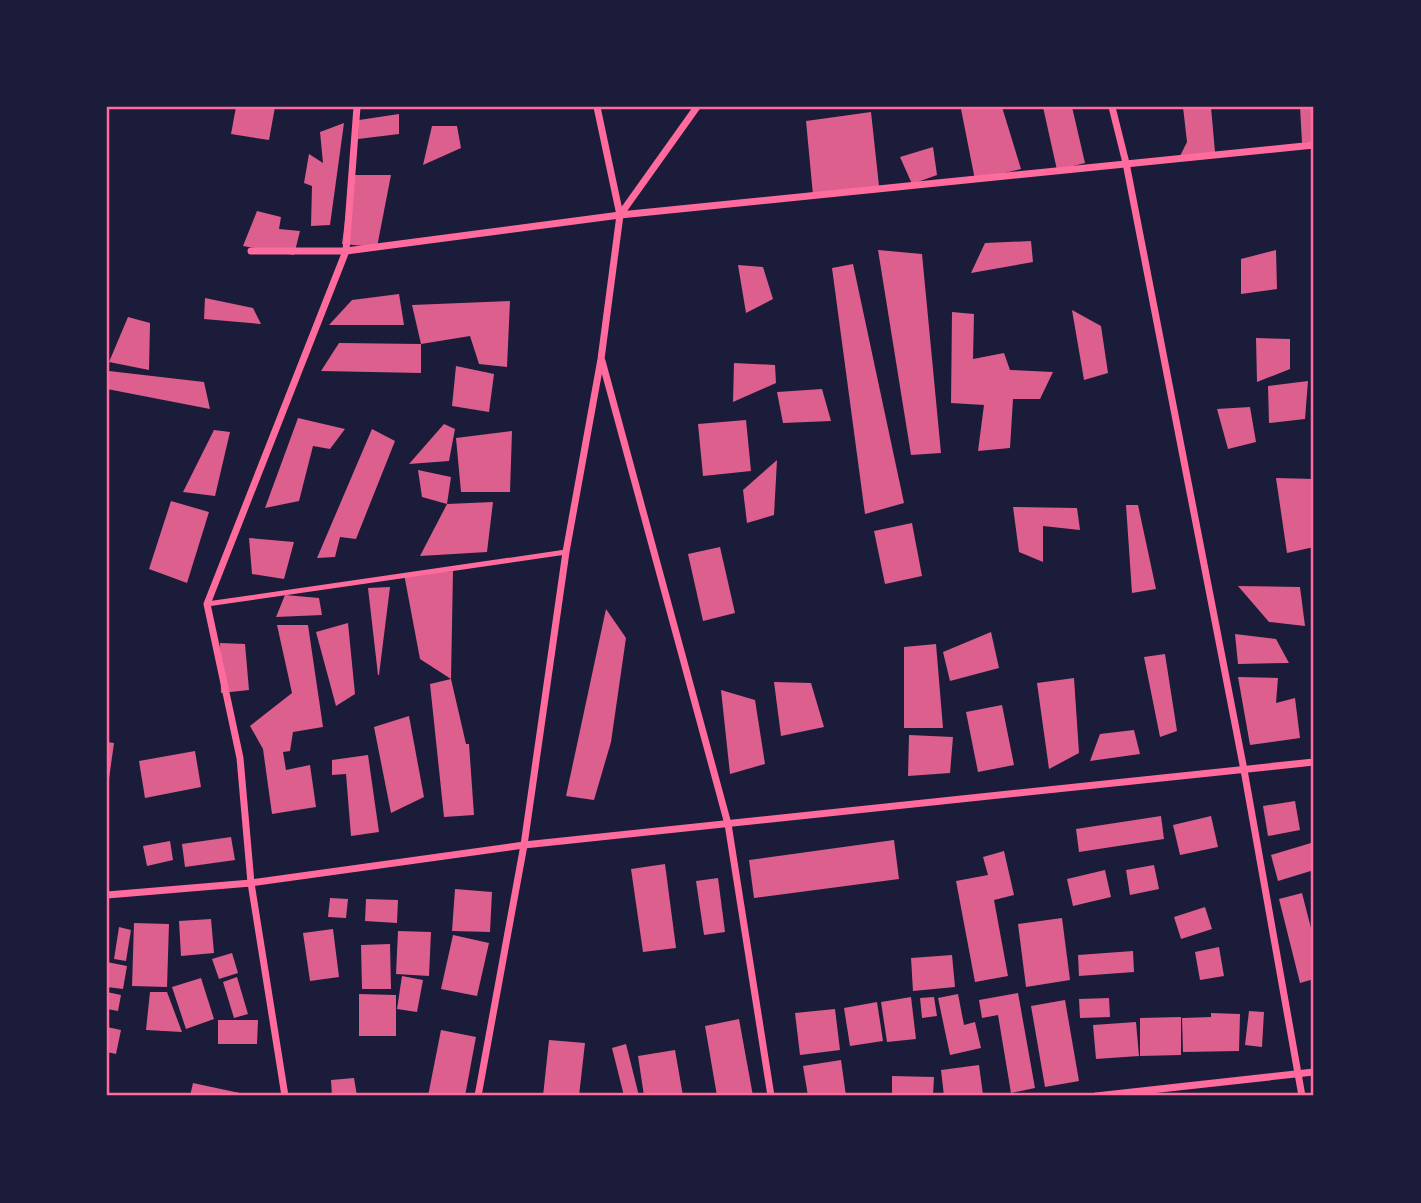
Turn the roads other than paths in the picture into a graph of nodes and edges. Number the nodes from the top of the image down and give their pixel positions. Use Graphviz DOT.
graph roads {
  1 [pos="357,107"];
  2 [pos="597,107"];
  3 [pos="697,107"];
  4 [pos="1112,107"];
  5 [pos="1314,145"];
  6 [pos="1126,163"];
  7 [pos="620,215"];
  8 [pos="251,251"];
  9 [pos="346,251"];
  10 [pos="601,359"];
  11 [pos="566,552"];
  12 [pos="207,604"];
  13 [pos="1314,762"];
  14 [pos="1244,770"];
  15 [pos="728,824"];
  16 [pos="524,845"];
  17 [pos="251,883"];
  18 [pos="107,895"];
  19 [pos="1314,1072"];
  20 [pos="1298,1074"];
  21 [pos="285,1096"];
  22 [pos="478,1096"];
  23 [pos="771,1096"];
  24 [pos="1096,1096"];
  25 [pos="1302,1096"];
  1 -- 9 [label="street"];
  2 -- 7 [label="street"];
  3 -- 7 [label="street"];
  4 -- 6 [label="street"];
  5 -- 6 [label="street"];
  6 -- 7 [label="street"];
  6 -- 14 [label="street"];
  7 -- 9 [label="street"];
  7 -- 10 [label="street"];
  8 -- 9 [label="street"];
  9 -- 12 [label="street"];
  10 -- 11 [label="street"];
  10 -- 15 [label="street"];
  11 -- 12 [label="lane"];
  11 -- 16 [label="street"];
  12 -- 17 [label="street"];
  13 -- 14 [label="street"];
  14 -- 15 [label="street"];
  14 -- 20 [label="street"];
  15 -- 16 [label="street"];
  15 -- 23 [label="street"];
  16 -- 17 [label="street"];
  16 -- 22 [label="street"];
  17 -- 18 [label="street"];
  17 -- 21 [label="street"];
  19 -- 20 [label="street"];
  20 -- 24 [label="street"];
  20 -- 25 [label="street"];
}
